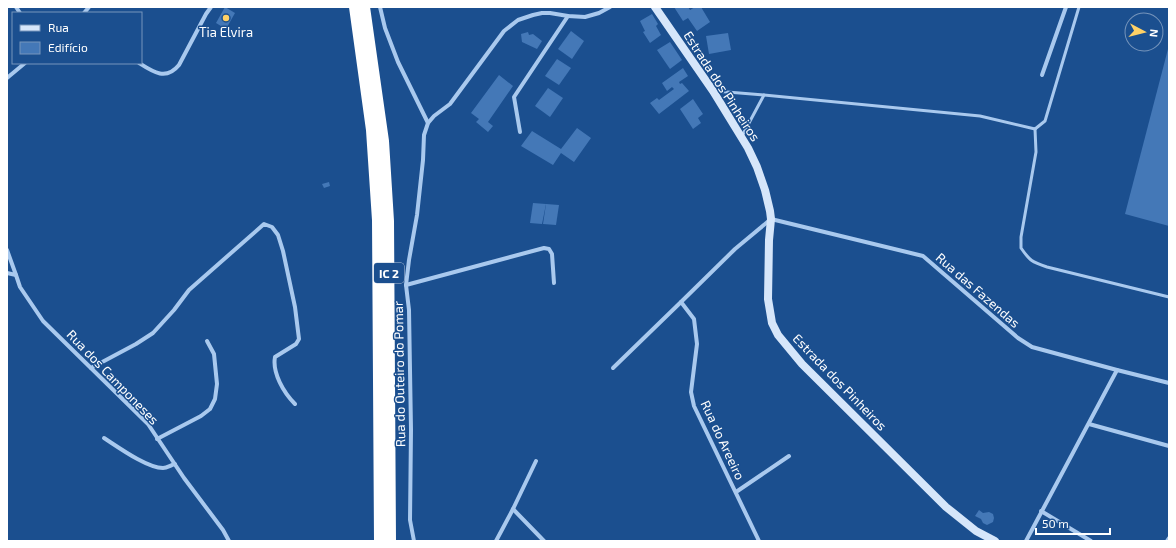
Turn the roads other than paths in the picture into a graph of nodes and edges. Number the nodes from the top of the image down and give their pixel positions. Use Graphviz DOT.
graph roads {
  1 [pos="211,7"];
  2 [pos="355,7"];
  3 [pos="364,7"];
  4 [pos="380,7"];
  5 [pos="610,7"];
  6 [pos="655,7"];
  7 [pos="1066,7"];
  8 [pos="1079,7"];
  9 [pos="568,16"];
  10 [pos="24,64"];
  11 [pos="141,64"];
  12 [pos="1042,75"];
  13 [pos="7,78"];
  14 [pos="713,91"];
  15 [pos="764,95"];
  16 [pos="428,123"];
  17 [pos="1035,129"];
  18 [pos="520,132"];
  19 [pos="742,137"];
  20 [pos="771,219"];
  21 [pos="7,250"];
  22 [pos="7,274"];
  23 [pos="16,275"];
  24 [pos="554,282"];
  25 [pos="406,285"];
  26 [pos="1169,297"];
  27 [pos="681,302"];
  28 [pos="207,341"];
  29 [pos="90,368"];
  30 [pos="613,368"];
  31 [pos="1117,370"];
  32 [pos="1169,383"];
  33 [pos="295,404"];
  34 [pos="1089,424"];
  35 [pos="104,438"];
  36 [pos="157,439"];
  37 [pos="1169,446"];
  38 [pos="789,456"];
  39 [pos="536,461"];
  40 [pos="175,464"];
  41 [pos="736,492"];
  42 [pos="513,509"];
  43 [pos="1041,511"];
  44 [pos="1169,538"];
  45 [pos="229,541"];
  46 [pos="380,541"];
  47 [pos="390,541"];
  48 [pos="414,541"];
  49 [pos="496,541"];
  50 [pos="544,541"];
  51 [pos="759,541"];
  52 [pos="995,541"];
  53 [pos="1026,541"];
  54 [pos="1091,541"];
  55 [pos="1168,541"];
  1 -- 11 [label="street"];
  2 -- 46 [label="highway, IC 2"];
  3 -- 47 [label="highway, IC 2"];
  4 -- 16 [label="street"];
  5 -- 9 [label="street"];
  6 -- 14 [label="main road, Estrada dos Pinheiros"];
  7 -- 12 [label="street"];
  8 -- 17 [label="lane"];
  9 -- 16 [label="street"];
  9 -- 18 [label="street"];
  10 -- 13 [label="street"];
  14 -- 15 [label="lane"];
  14 -- 19 [label="main road, Estrada dos Pinheiros"];
  15 -- 17 [label="lane"];
  15 -- 19 [label="lane"];
  16 -- 25 [label="street, Rua do Outeiro do Pomar"];
  17 -- 26 [label="lane"];
  19 -- 20 [label="main road, Estrada dos Pinheiros"];
  20 -- 27 [label="street"];
  20 -- 31 [label="street, Rua das Fazendas"];
  20 -- 52 [label="main road, Estrada dos Pinheiros"];
  21 -- 23 [label="street, Rua dos Camponeses"];
  22 -- 23 [label="street"];
  23 -- 29 [label="street, Rua dos Camponeses"];
  24 -- 25 [label="street"];
  25 -- 48 [label="street, Rua do Outeiro do Pomar"];
  27 -- 30 [label="street"];
  27 -- 41 [label="street, Rua do Areeiro"];
  28 -- 36 [label="street"];
  29 -- 33 [label="street"];
  29 -- 36 [label="street, Rua dos Camponeses"];
  31 -- 32 [label="street, Rua das Fazendas"];
  31 -- 34 [label="street"];
  34 -- 37 [label="street"];
  34 -- 43 [label="street"];
  35 -- 40 [label="street"];
  36 -- 40 [label="street, Rua dos Camponeses"];
  38 -- 41 [label="street"];
  39 -- 42 [label="street"];
  40 -- 45 [label="street, Rua dos Camponeses"];
  41 -- 51 [label="street, Rua do Areeiro"];
  42 -- 49 [label="street"];
  42 -- 50 [label="street"];
  43 -- 53 [label="street"];
  43 -- 54 [label="street"];
  44 -- 55 [label="street"];
}
